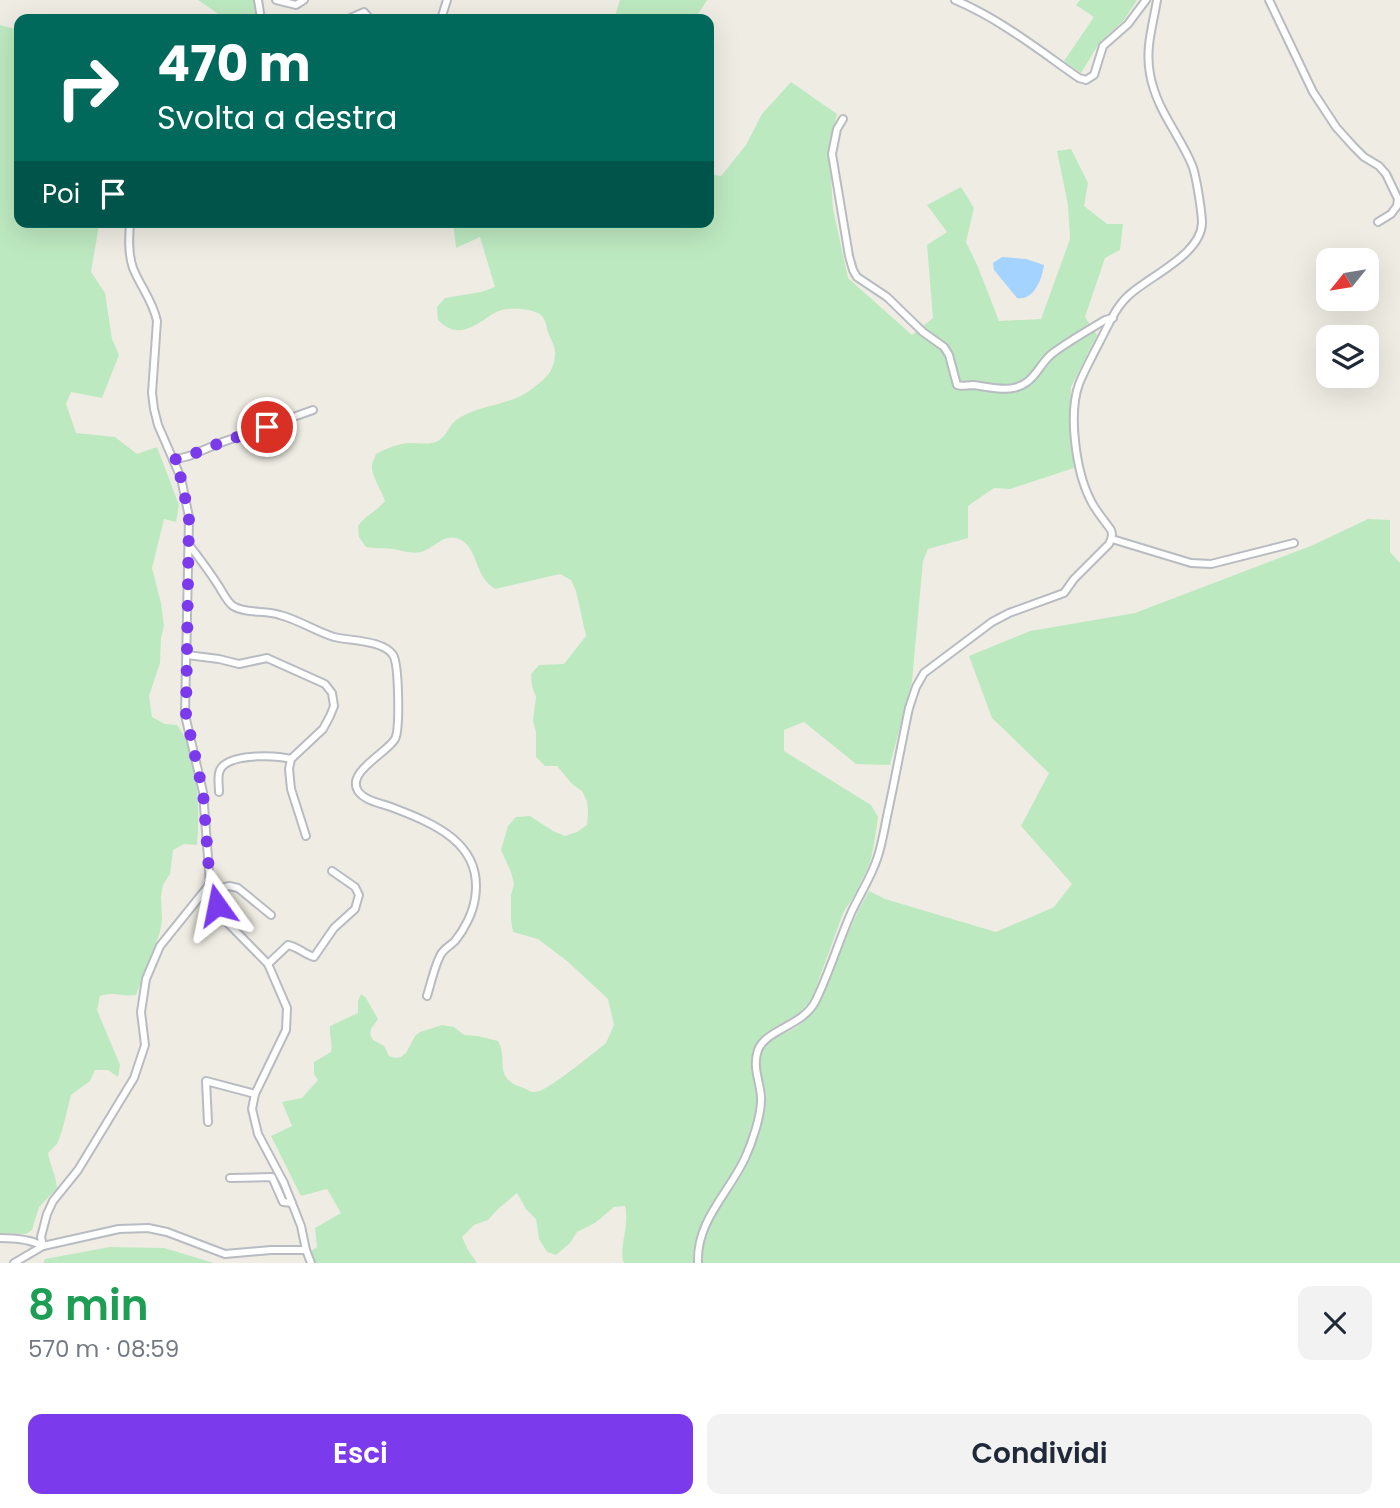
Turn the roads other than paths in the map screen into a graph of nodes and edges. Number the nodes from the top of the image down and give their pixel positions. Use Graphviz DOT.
graph roads {
  1 [pos="276,0"];
  2 [pos="304,0"];
  3 [pos="955,0"];
  4 [pos="1146,0"];
  5 [pos="1157,0"];
  6 [pos="1269,0"];
  7 [pos="843,119"];
  8 [pos="1378,222"];
  9 [pos="130,228"];
  10 [pos="1112,318"];
  11 [pos="313,410"];
  12 [pos="173,460"];
  13 [pos="1112,539"];
  14 [pos="1294,543"];
  15 [pos="190,546"];
  16 [pos="187,655"];
  17 [pos="291,759"];
  18 [pos="219,792"];
  19 [pos="306,836"];
  20 [pos="332,871"];
  21 [pos="211,887"];
  22 [pos="271,915"];
  23 [pos="268,964"];
  24 [pos="427,996"];
  25 [pos="255,1094"];
  26 [pos="208,1122"];
  27 [pos="230,1178"];
  28 [pos="292,1203"];
  29 [pos="0,1238"];
  30 [pos="43,1247"];
  31 [pos="306,1250"];
  32 [pos="14,1263"];
  33 [pos="311,1263"];
  34 [pos="698,1263"];
  1 -- 2 [label="street"];
  3 -- 4 [label="street"];
  5 -- 10 [label="street"];
  6 -- 8 [label="street"];
  7 -- 10 [label="street"];
  9 -- 12 [label="street"];
  10 -- 13 [label="street"];
  11 -- 12 [label="street"];
  12 -- 15 [label="street"];
  13 -- 14 [label="street"];
  13 -- 34 [label="street"];
  15 -- 16 [label="street"];
  15 -- 24 [label="street"];
  16 -- 17 [label="street"];
  16 -- 21 [label="street"];
  17 -- 18 [label="street"];
  17 -- 19 [label="street"];
  20 -- 23 [label="street"];
  21 -- 22 [label="street"];
  21 -- 23 [label="street"];
  21 -- 30 [label="street"];
  23 -- 25 [label="street"];
  25 -- 26 [label="street"];
  25 -- 28 [label="street"];
  27 -- 28 [label="street"];
  28 -- 31 [label="street"];
  29 -- 30 [label="street"];
  30 -- 31 [label="street"];
  30 -- 32 [label="street"];
  31 -- 33 [label="street"];
}
